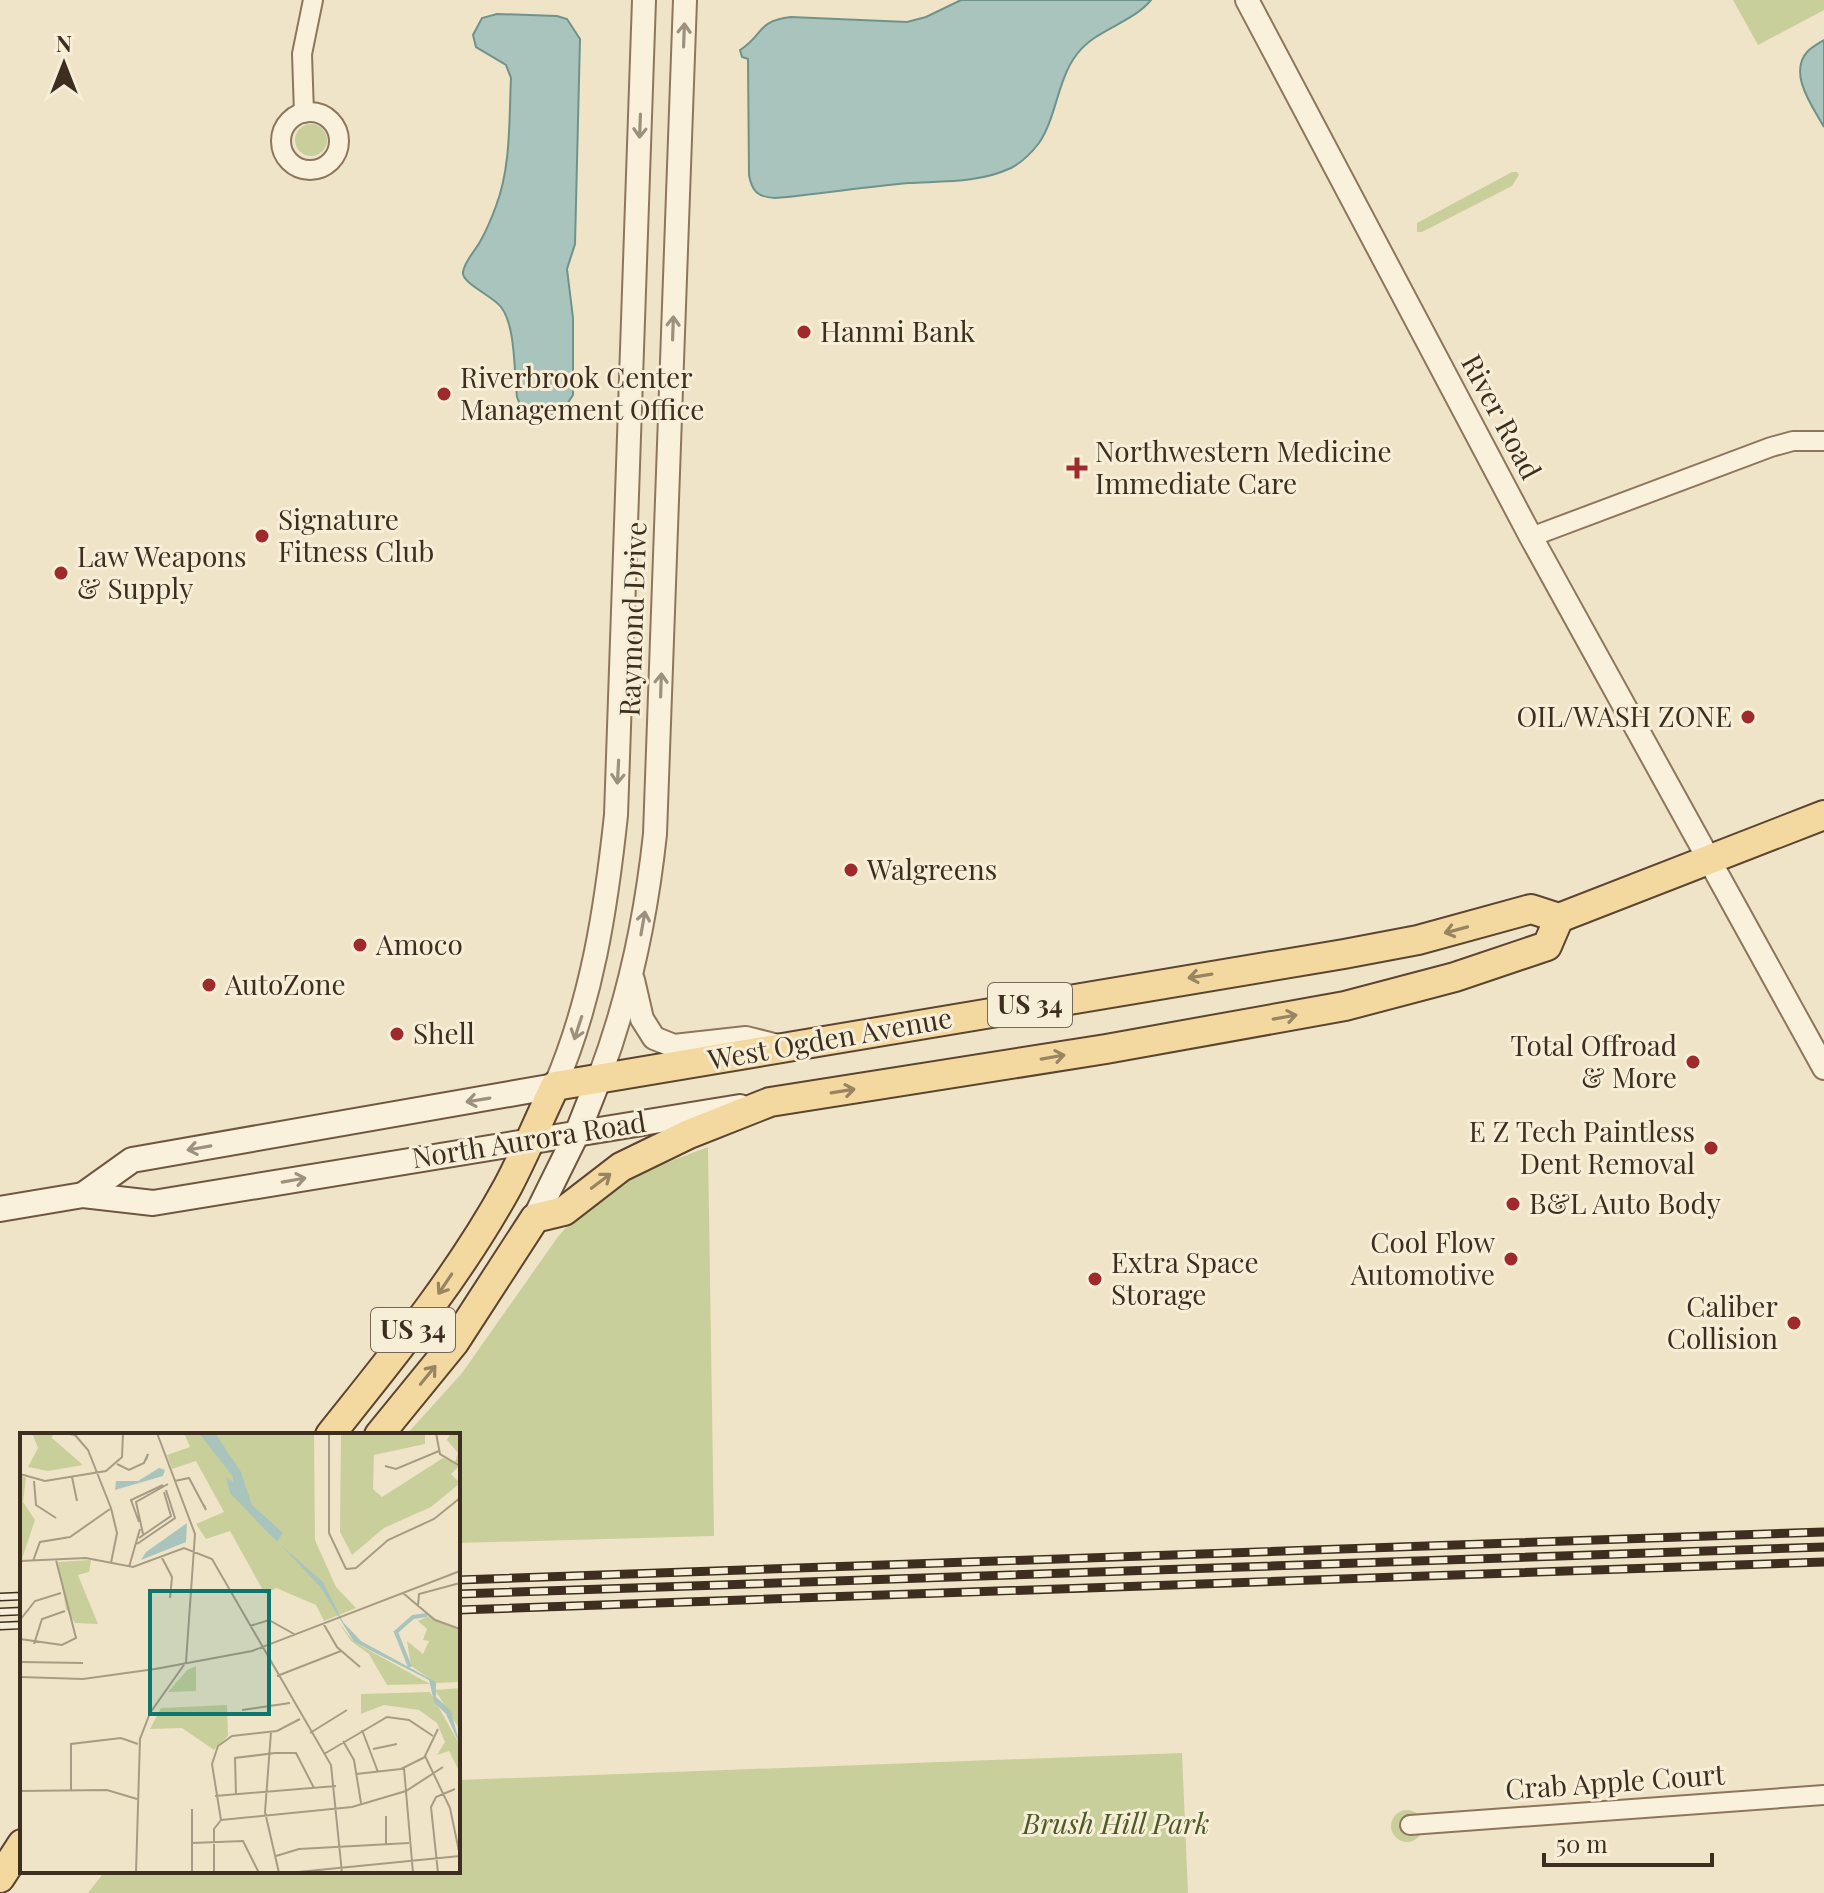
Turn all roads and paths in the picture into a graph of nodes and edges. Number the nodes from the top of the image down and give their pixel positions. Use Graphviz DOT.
graph roads {
  1 [pos="313,0"];
  2 [pos="644,0"];
  3 [pos="685,0"];
  4 [pos="1247,0"];
  5 [pos="304,113"];
  6 [pos="1824,441"];
  7 [pos="1531,537"];
  8 [pos="1824,815"];
  9 [pos="1709,858"];
  10 [pos="1559,918"];
  11 [pos="632,974"];
  12 [pos="783,1048"];
  13 [pos="1824,1068"];
  14 [pos="976,1070"];
  15 [pos="599,1078"];
  16 [pos="555,1086"];
  17 [pos="770,1102"];
  18 [pos="578,1131"];
  19 [pos="530,1140"];
  20 [pos="83,1195"];
  21 [pos="0,1209"];
  22 [pos="535,1218"];
  23 [pos="332,1433"];
  24 [pos="381,1433"];
  25 [pos="1824,1795"];
  26 [pos="1410,1825"];
  27 [pos="20,1847"];
  28 [pos="0,1878"];
  1 -- 5 [label="street"];
  2 -- 16 [label="street, Raymond Drive, one-way"];
  11 -- 3 [label="street, Raymond Drive, one-way"];
  4 -- 7 [label="street, River Road"];
  6 -- 7 [label="street"];
  7 -- 9 [label="street, River Road"];
  8 -- 9 [label="main road"];
  9 -- 10 [label="main road"];
  9 -- 13 [label="street, River Road"];
  10 -- 12 [label="main road, West Ogden Avenue / US 34, one-way"];
  14 -- 10 [label="main road, West Ogden Avenue / US 34, one-way"];
  11 -- 12 [label="street"];
  11 -- 15 [label="street, Raymond Drive"];
  12 -- 15 [label="main road, West Ogden Avenue / US 34"];
  17 -- 14 [label="main road, North Aurora Road, one-way"];
  15 -- 16 [label="main road, West Ogden Avenue / US 34"];
  15 -- 18 [label="main road, Raymond Drive"];
  16 -- 19 [label="main road, US 34"];
  16 -- 20 [label="main road, North Aurora Road, one-way"];
  17 -- 18 [label="main road, North Aurora Road"];
  22 -- 17 [label="main road, West Ogden Avenue, one-way"];
  18 -- 19 [label="main road, North Aurora Road"];
  18 -- 22 [label="main road, Raymond Drive"];
  20 -- 19 [label="main road, North Aurora Road, one-way"];
  19 -- 23 [label="main road, US 34, one-way"];
  20 -- 21 [label="main road, North Aurora Road"];
  24 -- 22 [label="main road, US 34, one-way"];
  25 -- 26 [label="street, Crab Apple Court"];
  27 -- 28 [label="main road"];
}
